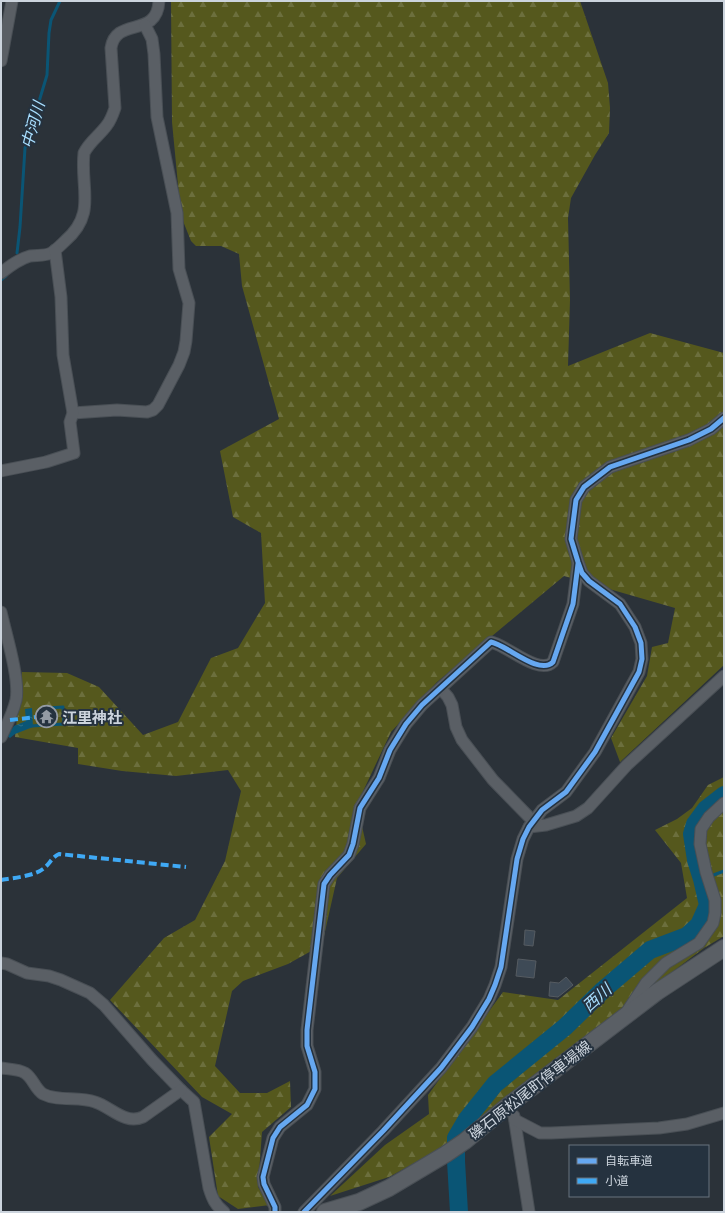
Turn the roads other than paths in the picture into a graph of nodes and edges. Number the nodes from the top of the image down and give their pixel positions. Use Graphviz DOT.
graph roads {
  1 [pos="12,1"];
  2 [pos="159,1"];
  3 [pos="145,25"];
  4 [pos="1,61"];
  5 [pos="55,250"];
  6 [pos="1,272"];
  7 [pos="73,413"];
  8 [pos="724,418"];
  9 [pos="1,471"];
  10 [pos="578,562"];
  11 [pos="1,612"];
  12 [pos="724,676"];
  13 [pos="441,689"];
  14 [pos="1,737"];
  15 [pos="724,803"];
  16 [pos="531,824"];
  17 [pos="724,948"];
  18 [pos="1,963"];
  19 [pos="624,1017"];
  20 [pos="1,1068"];
  21 [pos="181,1090"];
  22 [pos="510,1104"];
  23 [pos="724,1113"];
  24 [pos="515,1120"];
  25 [pos="224,1212"];
  26 [pos="276,1212"];
  27 [pos="304,1212"];
  28 [pos="325,1212"];
  29 [pos="529,1212"];
  1 -- 4 [label="street"];
  2 -- 3 [label="street"];
  3 -- 5 [label="street"];
  3 -- 7 [label="street"];
  5 -- 6 [label="street"];
  5 -- 7 [label="street"];
  7 -- 9 [label="street"];
  8 -- 10 [label="street"];
  10 -- 13 [label="street"];
  10 -- 16 [label="street"];
  11 -- 14 [label="street"];
  12 -- 16 [label="street"];
  13 -- 16 [label="street"];
  13 -- 26 [label="street"];
  15 -- 19 [label="street"];
  16 -- 27 [label="street"];
  17 -- 19 [label="main road, 礫石原松尾町停車場線"];
  18 -- 21 [label="street"];
  19 -- 22 [label="main road, 礫石原松尾町停車場線"];
  20 -- 21 [label="street"];
  21 -- 25 [label="street"];
  22 -- 24 [label="street"];
  22 -- 28 [label="main road, 礫石原松尾町停車場線"];
  23 -- 24 [label="street"];
  24 -- 29 [label="street"];
}
